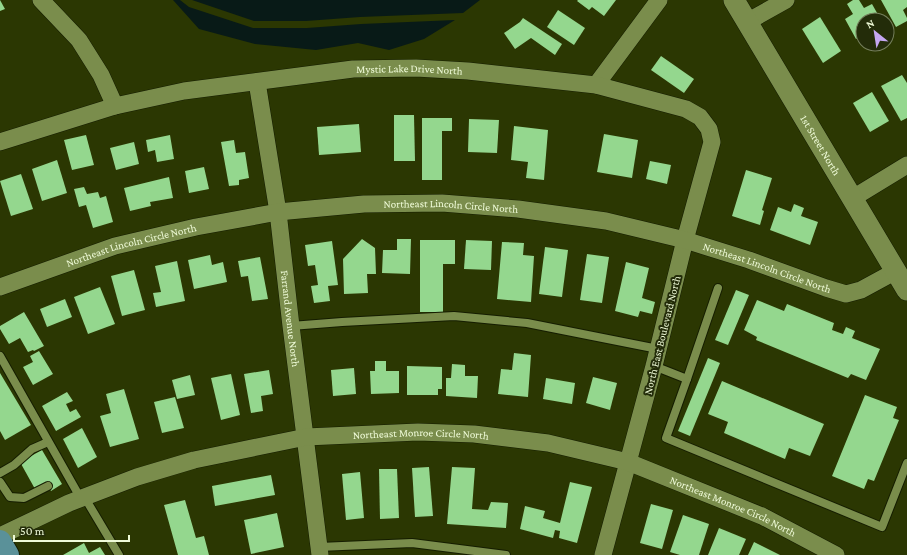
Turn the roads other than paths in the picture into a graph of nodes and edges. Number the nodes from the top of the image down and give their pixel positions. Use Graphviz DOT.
graph roads {
  1 [pos="41,0"];
  2 [pos="659,0"];
  3 [pos="734,0"];
  4 [pos="786,0"];
  5 [pos="747,22"];
  6 [pos="257,82"];
  7 [pos="596,85"];
  8 [pos="115,106"];
  9 [pos="700,117"];
  10 [pos="0,142"];
  11 [pos="907,164"];
  12 [pos="853,198"];
  13 [pos="278,212"];
  14 [pos="685,240"];
  15 [pos="896,271"];
  16 [pos="0,287"];
  17 [pos="718,288"];
  18 [pos="907,290"];
  19 [pos="291,326"];
  20 [pos="658,348"];
  21 [pos="0,356"];
  22 [pos="654,366"];
  23 [pos="687,378"];
  24 [pos="306,437"];
  25 [pos="48,442"];
  26 [pos="628,462"];
  27 [pos="907,463"];
  28 [pos="0,473"];
  29 [pos="68,476"];
  30 [pos="59,480"];
  31 [pos="0,482"];
  32 [pos="48,486"];
  33 [pos="83,498"];
  34 [pos="0,536"];
  35 [pos="0,541"];
  36 [pos="320,551"];
  37 [pos="8,555"];
  38 [pos="119,555"];
  39 [pos="506,555"];
  40 [pos="603,555"];
  41 [pos="836,555"];
  1 -- 8 [label="street"];
  2 -- 7 [label="street"];
  3 -- 5 [label="street, 1st Street North"];
  4 -- 5 [label="street"];
  5 -- 12 [label="street, 1st Street North"];
  6 -- 7 [label="street, Mystic Lake Drive North"];
  6 -- 8 [label="street, Mystic Lake Drive North"];
  6 -- 13 [label="street, Farrand Avenue North"];
  7 -- 9 [label="street, Mystic Lake Drive North"];
  8 -- 10 [label="street, Mystic Lake Drive North"];
  9 -- 14 [label="street, North East Boulevard North"];
  11 -- 12 [label="street"];
  12 -- 15 [label="street, 1st Street North"];
  13 -- 14 [label="street, Northeast Lincoln Circle North"];
  13 -- 16 [label="street, Northeast Lincoln Circle North"];
  13 -- 19 [label="street, Farrand Avenue North"];
  14 -- 15 [label="street, Northeast Lincoln Circle North"];
  14 -- 20 [label="street, North East Boulevard North"];
  15 -- 18 [label="street, 1st Street North"];
  17 -- 23 [label="lane"];
  19 -- 20 [label="lane"];
  19 -- 24 [label="street, Farrand Avenue North"];
  20 -- 22 [label="street, North East Boulevard North"];
  21 -- 25 [label="lane"];
  22 -- 23 [label="lane"];
  22 -- 26 [label="street, North East Boulevard North"];
  23 -- 27 [label="lane"];
  24 -- 26 [label="street, Northeast Monroe Circle North"];
  24 -- 33 [label="street, Northeast Monroe Circle North"];
  24 -- 36 [label="street, Farrand Avenue North"];
  25 -- 28 [label="lane"];
  25 -- 29 [label="lane"];
  26 -- 40 [label="street, North East Boulevard North"];
  26 -- 41 [label="street, Northeast Monroe Circle North"];
  29 -- 30 [label="lane"];
  29 -- 33 [label="lane"];
  31 -- 32 [label="lane"];
  33 -- 34 [label="street, Northeast Monroe Circle North"];
  33 -- 38 [label="lane"];
  35 -- 37 [label="main road"];
  36 -- 39 [label="lane"];
}
